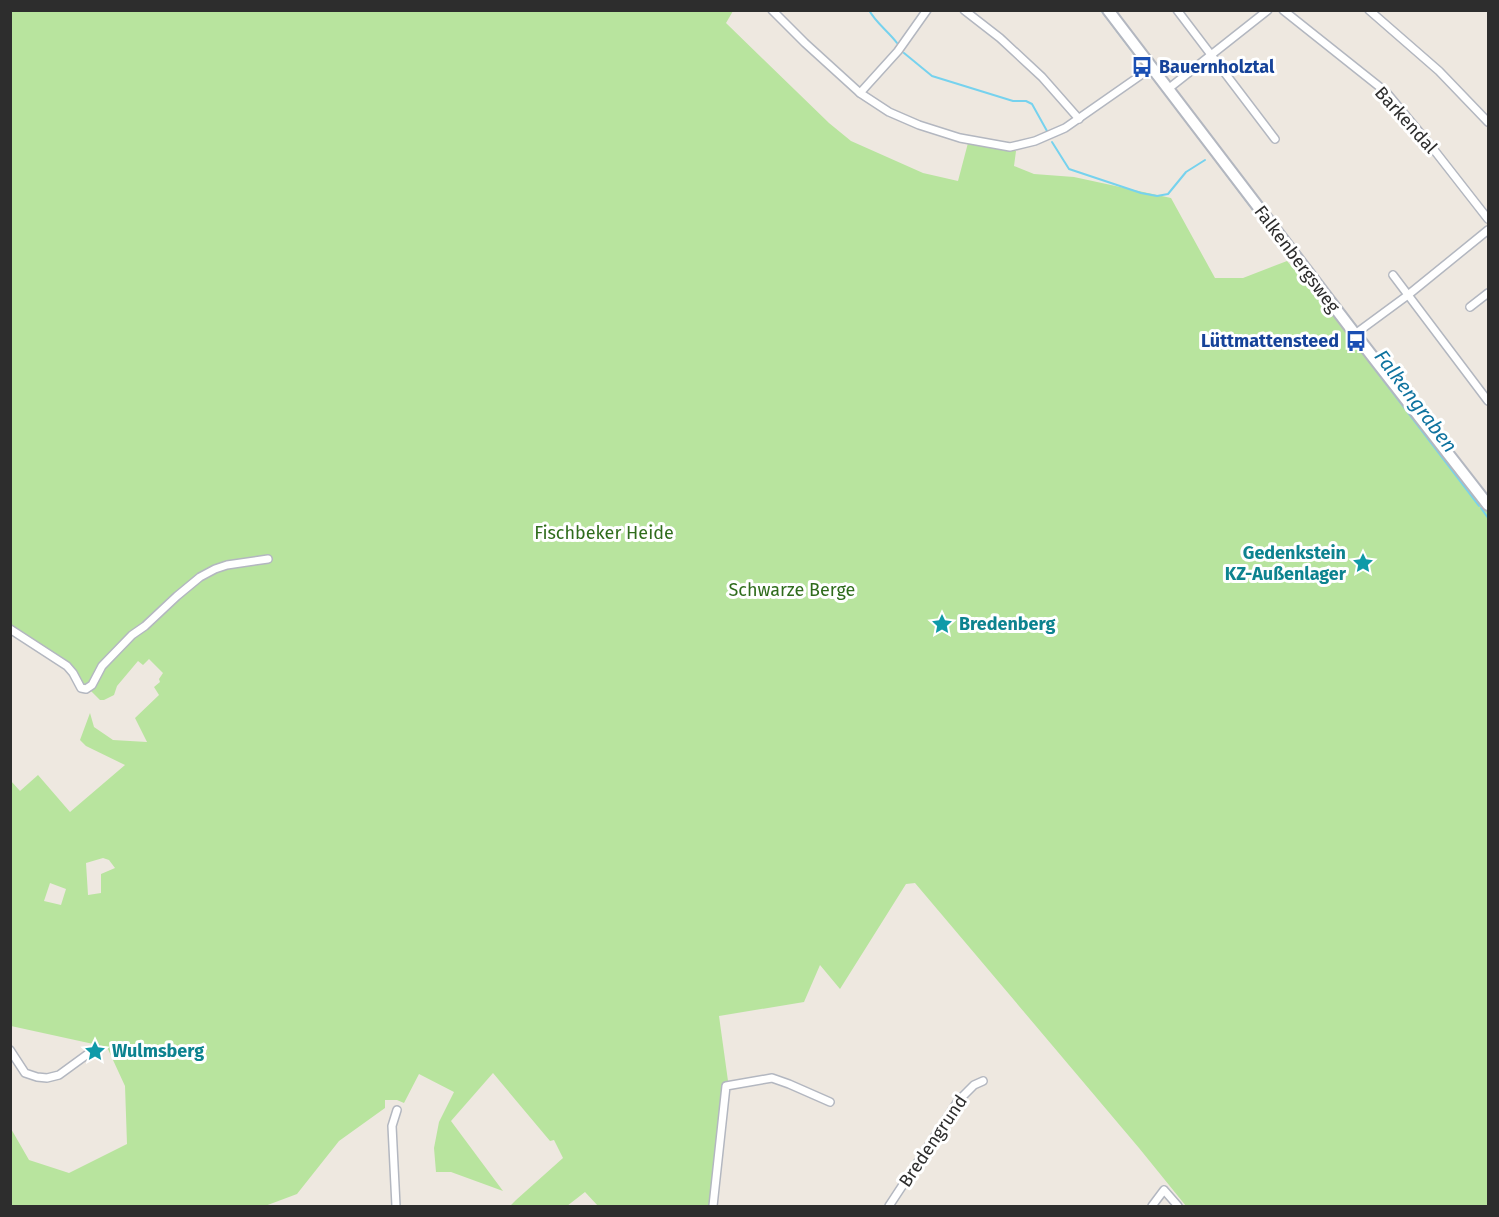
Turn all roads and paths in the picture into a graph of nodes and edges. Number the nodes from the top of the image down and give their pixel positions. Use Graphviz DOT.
graph roads {
  1 [pos="772,10"];
  2 [pos="927,10"];
  3 [pos="964,10"];
  4 [pos="1108,10"];
  5 [pos="1177,10"];
  6 [pos="1268,10"];
  7 [pos="1283,10"];
  8 [pos="1369,10"];
  9 [pos="1212,56"];
  10 [pos="1151,68"];
  11 [pos="1168,89"];
  12 [pos="860,93"];
  13 [pos="1079,119"];
  14 [pos="1488,119"];
  15 [pos="1275,139"];
  16 [pos="1488,219"];
  17 [pos="1488,230"];
  18 [pos="1393,275"];
  19 [pos="1488,293"];
  20 [pos="1408,295"];
  21 [pos="1470,307"];
  22 [pos="1355,334"];
  23 [pos="1488,401"];
  24 [pos="1488,505"];
  25 [pos="268,559"];
  26 [pos="10,629"];
  27 [pos="96,1048"];
  28 [pos="10,1050"];
  29 [pos="983,1081"];
  30 [pos="830,1102"];
  31 [pos="397,1110"];
  32 [pos="396,1206"];
  33 [pos="712,1206"];
  34 [pos="889,1206"];
  35 [pos="1152,1206"];
  36 [pos="1178,1206"];
  1 -- 12 [label="street"];
  2 -- 12 [label="street"];
  3 -- 13 [label="street"];
  4 -- 10 [label="street, Falkenbergsweg"];
  5 -- 9 [label="street"];
  6 -- 9 [label="street"];
  7 -- 16 [label="street, Barkendal"];
  8 -- 14 [label="street"];
  9 -- 11 [label="street"];
  9 -- 15 [label="street"];
  10 -- 11 [label="street, Falkenbergsweg"];
  10 -- 13 [label="street"];
  11 -- 22 [label="street, Falkenbergsweg"];
  12 -- 13 [label="street"];
  17 -- 20 [label="street"];
  18 -- 20 [label="street"];
  19 -- 21 [label="street"];
  20 -- 22 [label="street"];
  20 -- 23 [label="street"];
  22 -- 24 [label="street, Falkenbergsweg"];
  25 -- 26 [label="street"];
  27 -- 28 [label="street"];
  29 -- 34 [label="street, Bredengrund"];
  30 -- 33 [label="street"];
  31 -- 32 [label="street"];
  35 -- 36 [label="street"];
}
